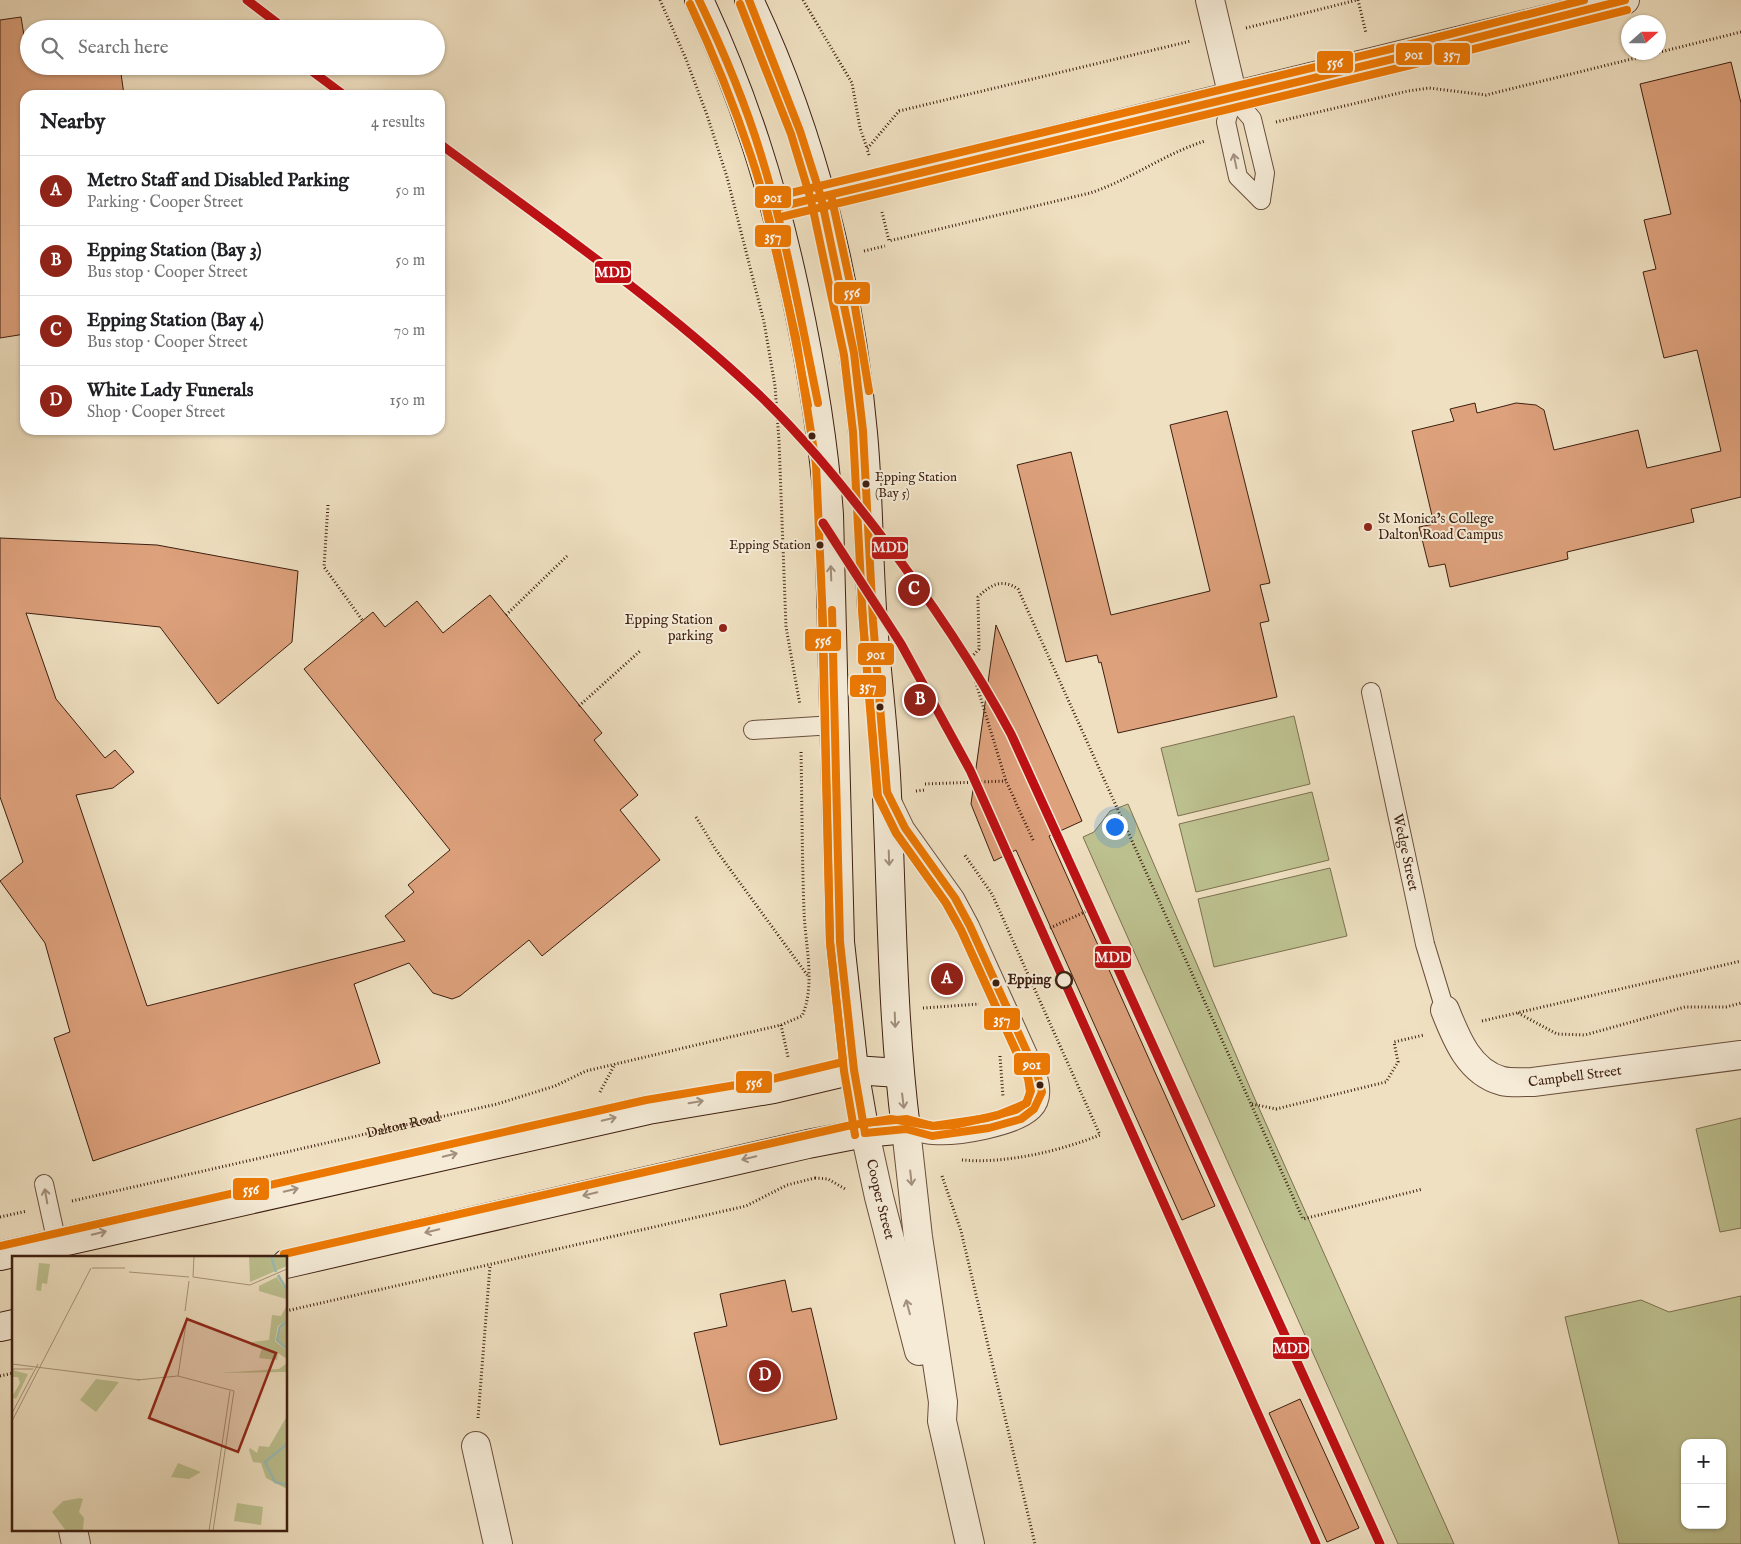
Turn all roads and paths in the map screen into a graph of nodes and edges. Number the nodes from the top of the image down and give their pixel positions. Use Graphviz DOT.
graph roads {
  1 [pos="660,0"];
  2 [pos="699,0"];
  3 [pos="749,0"];
  4 [pos="803,0"];
  5 [pos="1210,0"];
  6 [pos="1356,0"];
  7 [pos="1625,0"];
  8 [pos="1741,32"];
  9 [pos="1218,34"];
  10 [pos="1232,97"];
  11 [pos="1254,128"];
  12 [pos="1229,133"];
  13 [pos="868,149"];
  14 [pos="875,183"];
  15 [pos="821,197"];
  16 [pos="776,207"];
  17 [pos="328,505"];
  18 [pos="567,556"];
  19 [pos="914,590"];
  20 [pos="506,615"];
  21 [pos="363,621"];
  22 [pos="640,651"];
  23 [pos="968,660"];
  24 [pos="1371,692"];
  25 [pos="580,706"];
  26 [pos="834,725"];
  27 [pos="800,726"];
  28 [pos="753,730"];
  29 [pos="1006,781"];
  30 [pos="925,784"];
  31 [pos="887,792"];
  32 [pos="1015,800"];
  33 [pos="696,817"];
  34 [pos="1034,842"];
  35 [pos="1089,910"];
  36 [pos="1050,927"];
  37 [pos="808,977"];
  38 [pos="1741,1003"];
  39 [pos="982,1004"];
  40 [pos="922,1008"];
  41 [pos="1445,1010"];
  42 [pos="1517,1013"];
  43 [pos="1000,1052"];
  44 [pos="1741,1056"];
  45 [pos="854,1070"];
  46 [pos="899,1073"];
  47 [pos="1003,1097"];
  48 [pos="919,1132"];
  49 [pos="865,1133"];
  50 [pos="815,1178"];
  51 [pos="44,1184"];
  52 [pos="1423,1189"];
  53 [pos="47,1206"];
  54 [pos="0,1217"];
  55 [pos="57,1243"];
  56 [pos="15,1256"];
  57 [pos="288,1264"];
  58 [pos="490,1266"];
  59 [pos="288,1311"];
  60 [pos="942,1421"];
  61 [pos="476,1446"];
  62 [pos="498,1544"];
  63 [pos="970,1544"];
  64 [pos="1036,1544"];
  1 -- 27 [label="path"];
  2 -- 16 [label="main road, Cooper Street"];
  3 -- 15 [label="main road, Cooper Street"];
  4 -- 13 [label="path"];
  5 -- 9 [label="main road"];
  6 -- 9 [label="path"];
  7 -- 10 [label="main road"];
  8 -- 11 [label="path"];
  9 -- 10 [label="main road"];
  9 -- 13 [label="path"];
  10 -- 11 [label="lane"];
  10 -- 12 [label="lane"];
  10 -- 14 [label="main road"];
  11 -- 12 [label="lane, one-way"];
  12 -- 14 [label="path"];
  13 -- 14 [label="path"];
  14 -- 15 [label="main road"];
  15 -- 16 [label="main road"];
  15 -- 31 [label="main road, Cooper Street"];
  26 -- 16 [label="main road, Cooper Street, one-way"];
  17 -- 21 [label="path"];
  18 -- 20 [label="path"];
  19 -- 23 [label="path"];
  22 -- 25 [label="path"];
  23 -- 29 [label="path"];
  23 -- 52 [label="path"];
  24 -- 41 [label="lane, Wedge Street"];
  26 -- 27 [label="lane"];
  26 -- 45 [label="main road, Cooper Street"];
  27 -- 28 [label="lane"];
  27 -- 37 [label="path"];
  29 -- 30 [label="path"];
  29 -- 32 [label="path"];
  29 -- 34 [label="path"];
  31 -- 46 [label="main road, Cooper Street, one-way"];
  31 -- 48 [label="lane"];
  33 -- 37 [label="path"];
  35 -- 36 [label="path"];
  37 -- 53 [label="path, Dalton Road"];
  38 -- 42 [label="path"];
  39 -- 40 [label="path"];
  41 -- 44 [label="main road, Campbell Street"];
  43 -- 47 [label="path"];
  45 -- 46 [label="main road"];
  45 -- 49 [label="main road, Cooper Street"];
  55 -- 45 [label="main road, one-way"];
  46 -- 48 [label="main road, Cooper Street, one-way"];
  48 -- 49 [label="main road"];
  48 -- 60 [label="main road, Cooper Street, one-way"];
  48 -- 64 [label="path"];
  49 -- 57 [label="main road, one-way"];
  60 -- 49 [label="main road, Cooper Street, one-way"];
  50 -- 58 [label="path"];
  53 -- 51 [label="lane, one-way"];
  53 -- 54 [label="path, Dalton Road"];
  53 -- 55 [label="lane"];
  55 -- 56 [label="main road"];
  58 -- 59 [label="path"];
  58 -- 61 [label="path"];
  60 -- 63 [label="main road, Cooper Street"];
  61 -- 62 [label="main road"];
}
